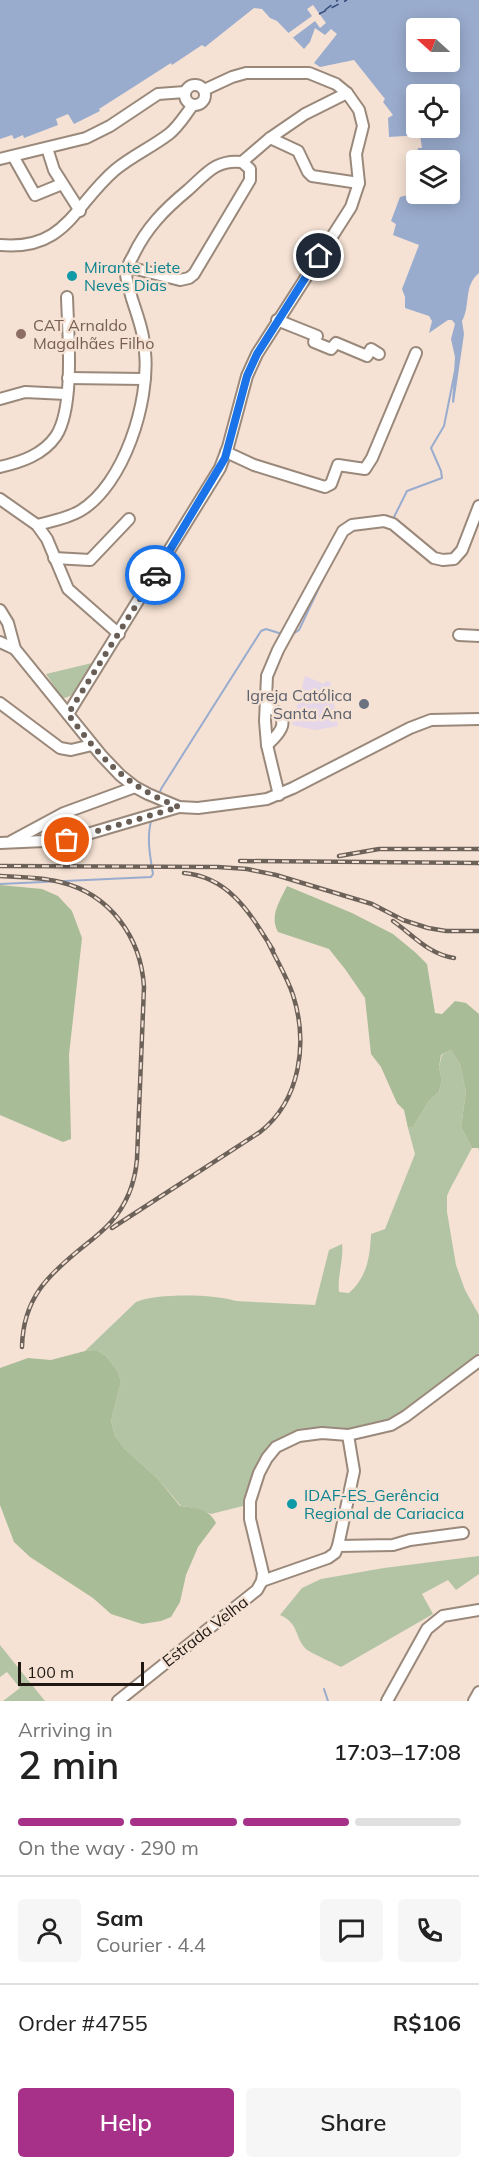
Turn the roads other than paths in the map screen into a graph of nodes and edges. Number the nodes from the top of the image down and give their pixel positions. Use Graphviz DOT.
graph roads {
  1 [pos="204,90"];
  2 [pos="180,92"];
  3 [pos="347,93"];
  4 [pos="193,105"];
  5 [pos="270,138"];
  6 [pos="47,148"];
  7 [pos="13,156"];
  8 [pos="0,159"];
  9 [pos="242,162"];
  10 [pos="358,183"];
  11 [pos="62,184"];
  12 [pos="80,211"];
  13 [pos="0,245"];
  14 [pos="128,267"];
  15 [pos="67,297"];
  16 [pos="278,320"];
  17 [pos="416,353"];
  18 [pos="379,354"];
  19 [pos="68,378"];
  20 [pos="144,379"];
  21 [pos="66,394"];
  22 [pos="0,399"];
  23 [pos="226,452"];
  24 [pos="0,466"];
  25 [pos="0,499"];
  26 [pos="479,506"];
  27 [pos="129,519"];
  28 [pos="37,525"];
  29 [pos="54,558"];
  30 [pos="0,610"];
  31 [pos="119,634"];
  32 [pos="459,635"];
  33 [pos="479,636"];
  34 [pos="0,642"];
  35 [pos="15,649"];
  36 [pos="0,703"];
  37 [pos="267,706"];
  38 [pos="68,714"];
  39 [pos="479,719"];
  40 [pos="92,745"];
  41 [pos="267,745"];
  42 [pos="135,787"];
  43 [pos="279,795"];
  44 [pos="179,807"];
  45 [pos="4,843"];
  46 [pos="479,1361"];
  47 [pos="348,1435"];
  48 [pos="463,1533"];
  49 [pos="339,1546"];
  50 [pos="262,1581"];
  51 [pos="479,1610"];
  52 [pos="479,1692"];
  53 [pos="118,1701"];
  54 [pos="387,1701"];
  55 [pos="474,1701"];
  1 -- 2 [label="street"];
  1 -- 3 [label="street"];
  1 -- 4 [label="street"];
  2 -- 4 [label="street"];
  2 -- 6 [label="street"];
  3 -- 5 [label="street"];
  3 -- 10 [label="street"];
  4 -- 12 [label="street"];
  5 -- 9 [label="street"];
  5 -- 10 [label="street"];
  6 -- 7 [label="street"];
  6 -- 11 [label="street"];
  7 -- 8 [label="street"];
  7 -- 11 [label="street"];
  9 -- 14 [label="street"];
  9 -- 14 [label="street"];
  10 -- 16 [label="street"];
  11 -- 12 [label="street"];
  12 -- 13 [label="street"];
  14 -- 20 [label="street"];
  15 -- 19 [label="street"];
  16 -- 18 [label="street"];
  16 -- 23 [label="street"];
  17 -- 23 [label="street"];
  19 -- 20 [label="street"];
  19 -- 21 [label="street"];
  20 -- 28 [label="street"];
  21 -- 22 [label="street"];
  21 -- 24 [label="street"];
  23 -- 31 [label="street"];
  25 -- 28 [label="street"];
  26 -- 37 [label="street"];
  27 -- 29 [label="street"];
  28 -- 29 [label="street"];
  29 -- 31 [label="street"];
  30 -- 35 [label="street"];
  31 -- 38 [label="street"];
  32 -- 33 [label="street"];
  34 -- 35 [label="street"];
  35 -- 38 [label="street"];
  36 -- 40 [label="street"];
  37 -- 41 [label="street"];
  37 -- 41 [label="street"];
  38 -- 40 [label="street"];
  39 -- 43 [label="street"];
  40 -- 42 [label="street"];
  41 -- 43 [label="street"];
  42 -- 44 [label="street"];
  42 -- 45 [label="street"];
  43 -- 44 [label="street"];
  44 -- 45 [label="street"];
  46 -- 47 [label="street"];
  47 -- 49 [label="street"];
  47 -- 50 [label="street"];
  48 -- 49 [label="street"];
  49 -- 50 [label="street"];
  50 -- 53 [label="street, Estrada Velha"];
  51 -- 54 [label="street"];
  52 -- 55 [label="street"];
}
